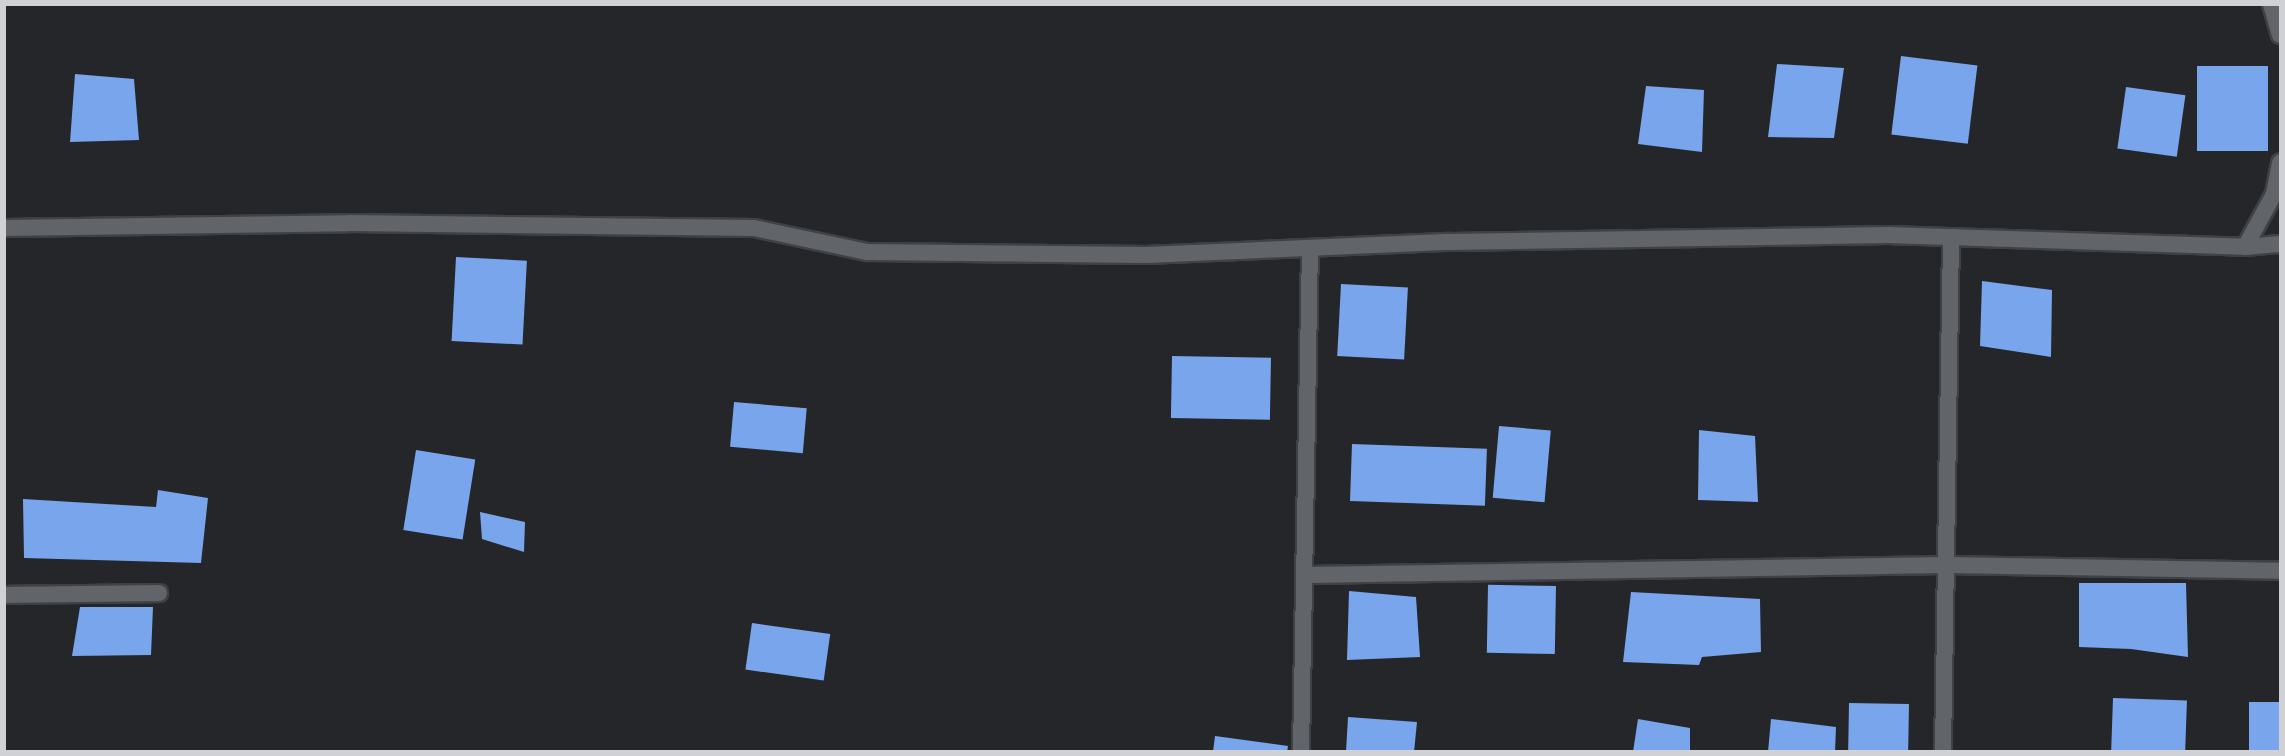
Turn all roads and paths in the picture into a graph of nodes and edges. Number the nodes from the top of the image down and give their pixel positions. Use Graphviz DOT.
graph roads {
  1 [pos="2271,4"];
  2 [pos="2280,35"];
  3 [pos="2280,163"];
  4 [pos="4,228"];
  5 [pos="1951,237"];
  6 [pos="2280,244"];
  7 [pos="2245,247"];
  8 [pos="1310,248"];
  9 [pos="1946,565"];
  10 [pos="2280,571"];
  11 [pos="1305,575"];
  12 [pos="159,593"];
  13 [pos="4,595"];
  14 [pos="1301,752"];
  15 [pos="1943,752"];
  1 -- 2 [label="street"];
  3 -- 7 [label="street"];
  4 -- 8 [label="street"];
  5 -- 7 [label="street"];
  5 -- 8 [label="street"];
  5 -- 9 [label="street"];
  6 -- 7 [label="street"];
  8 -- 11 [label="street"];
  9 -- 10 [label="street"];
  9 -- 11 [label="street"];
  9 -- 15 [label="street"];
  11 -- 14 [label="street"];
  12 -- 13 [label="street"];
}
